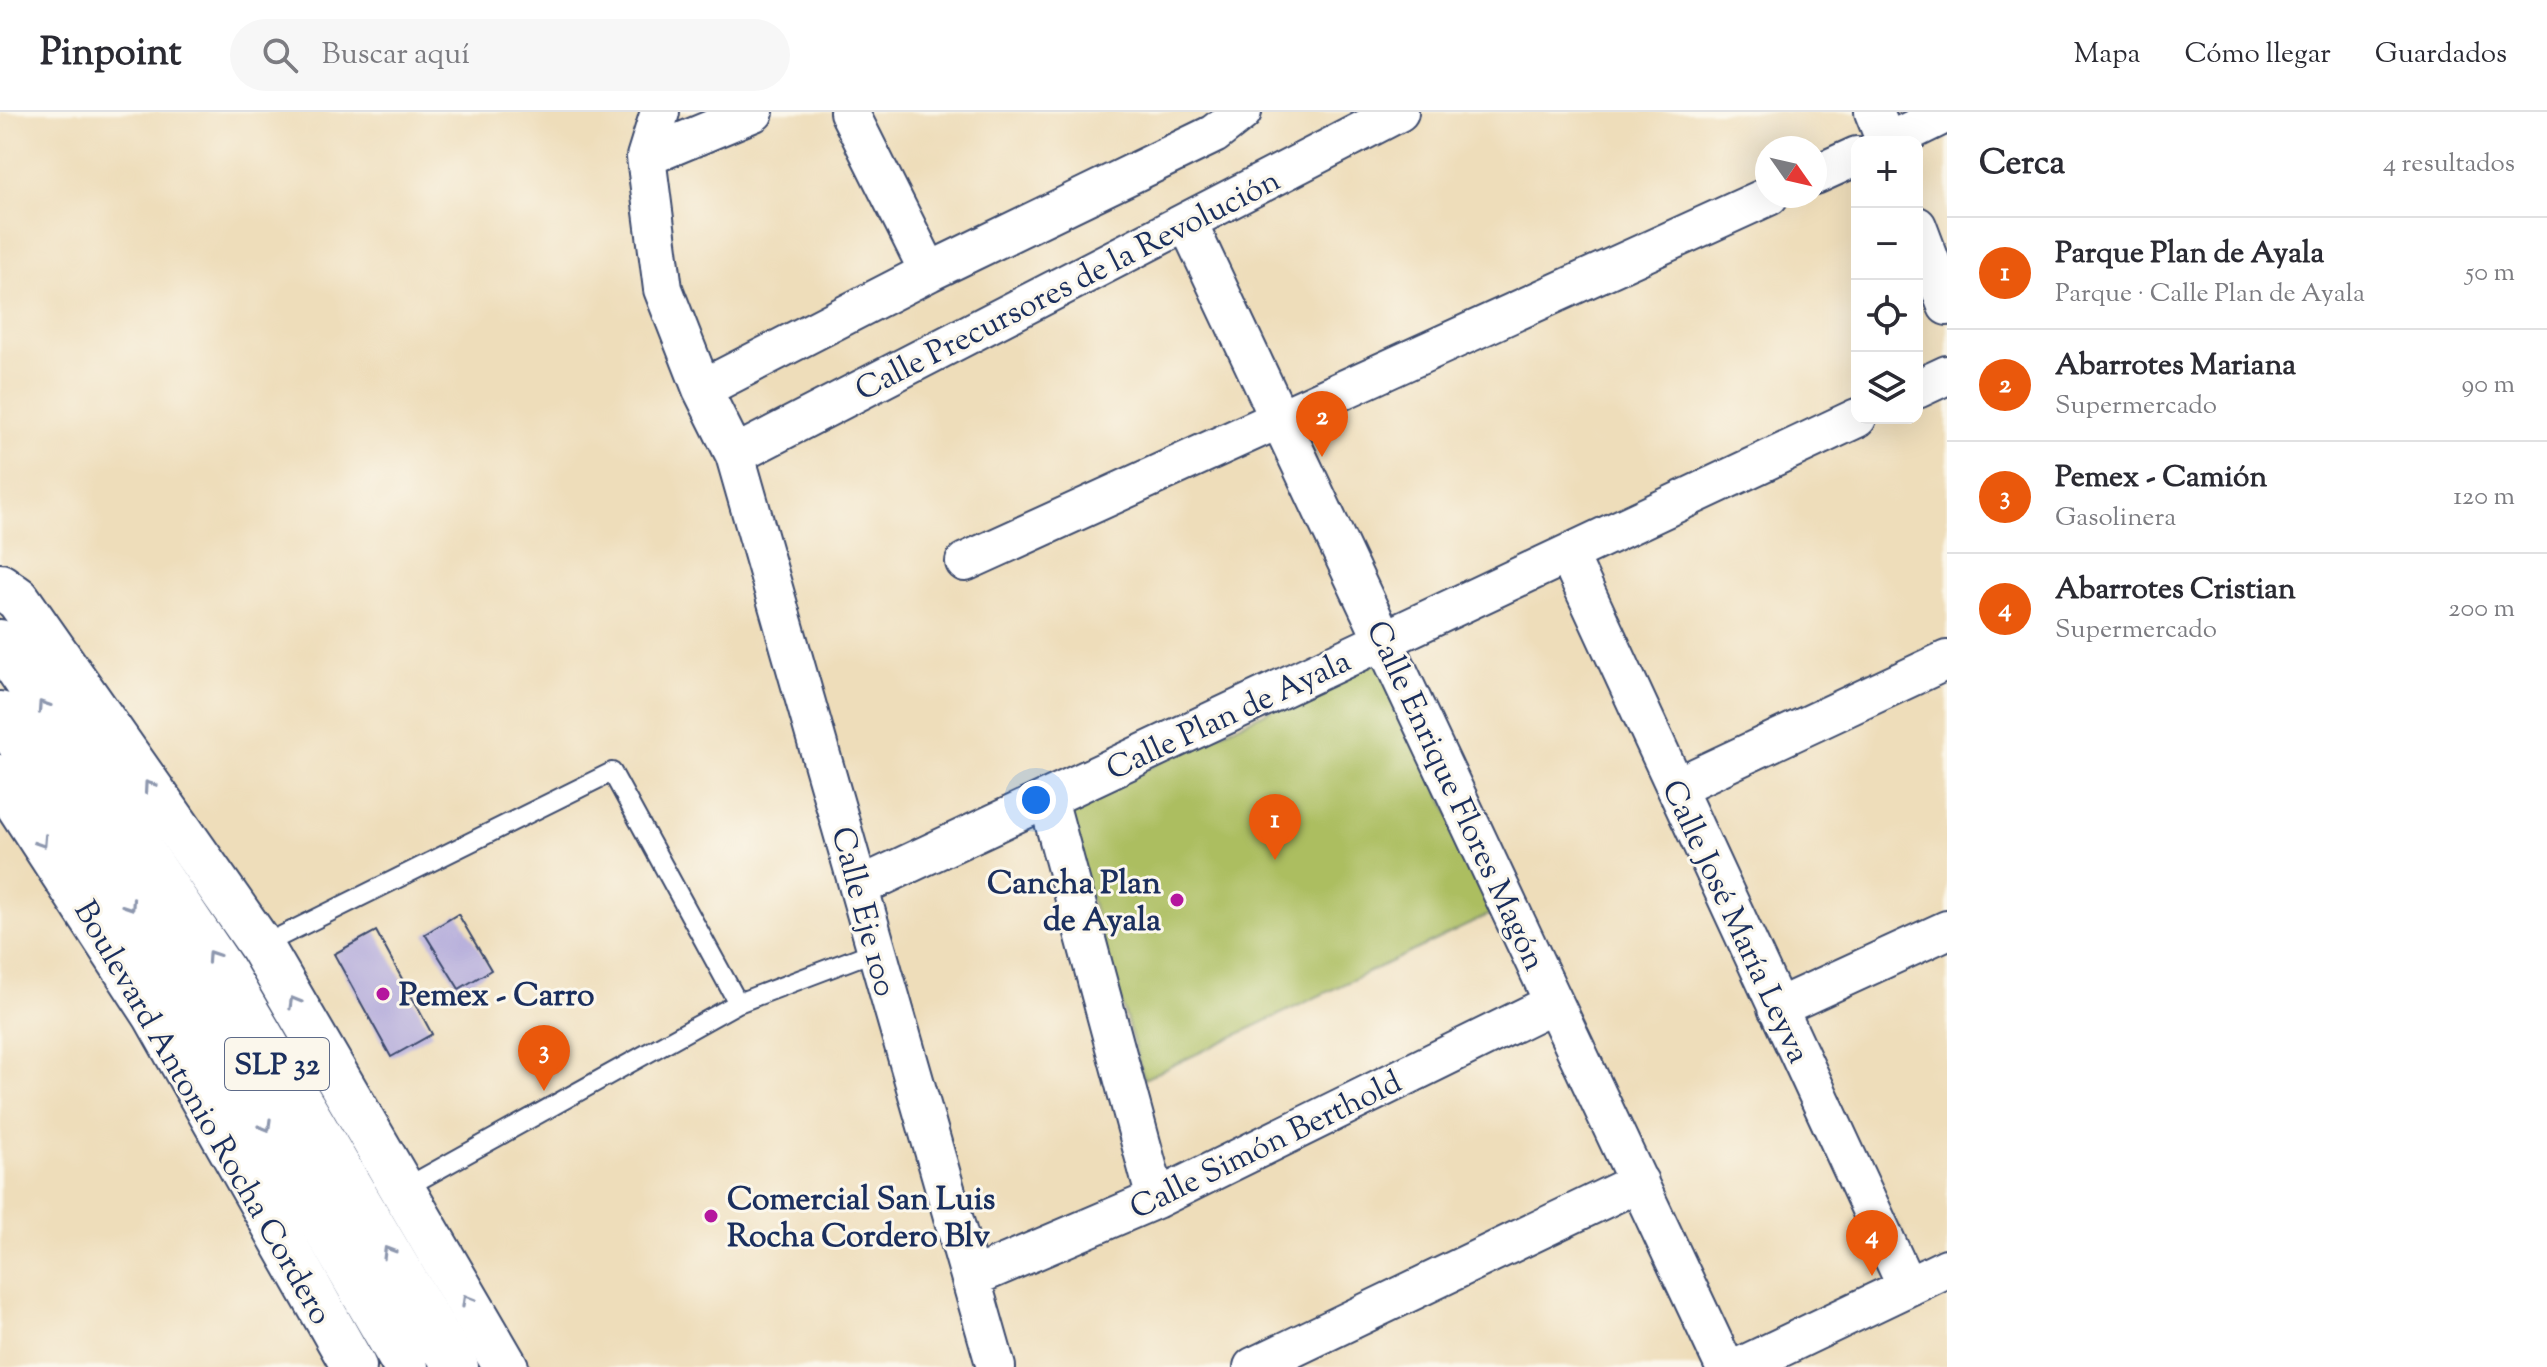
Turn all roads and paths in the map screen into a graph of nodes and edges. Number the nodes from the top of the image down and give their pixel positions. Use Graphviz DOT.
graph roads {
  1 [pos="660,112"];
  2 [pos="754,112"];
  3 [pos="849,112"];
  4 [pos="1242,112"];
  5 [pos="1399,112"];
  6 [pos="1874,112"];
  7 [pos="1947,113"];
  8 [pos="1884,136"];
  9 [pos="1899,136"];
  10 [pos="646,157"];
  11 [pos="1851,159"];
  12 [pos="1827,170"];
  13 [pos="1755,202"];
  14 [pos="1188,224"];
  15 [pos="1923,242"];
  16 [pos="929,272"];
  17 [pos="1947,306"];
  18 [pos="1947,375"];
  19 [pos="1923,386"];
  20 [pos="702,389"];
  21 [pos="1281,418"];
  22 [pos="1851,421"];
  23 [pos="735,455"];
  24 [pos="1568,554"];
  25 [pos="965,562"];
  26 [pos="0,586"];
  27 [pos="1385,640"];
  28 [pos="0,642"];
  29 [pos="1947,660"];
  30 [pos="0,714"];
  31 [pos="0,777"];
  32 [pos="71,781"];
  33 [pos="1676,787"];
  34 [pos="1048,799"];
  35 [pos="859,887"];
  36 [pos="1947,930"];
  37 [pos="261,946"];
  38 [pos="875,951"];
  39 [pos="738,1003"];
  40 [pos="1554,1003"];
  41 [pos="1777,1008"];
  42 [pos="1639,1182"];
  43 [pos="403,1189"];
  44 [pos="1156,1199"];
  45 [pos="1947,1268"];
  46 [pos="971,1278"];
  47 [pos="1907,1287"];
  48 [pos="354,1367"];
  49 [pos="406,1367"];
  50 [pos="456,1367"];
  51 [pos="506,1367"];
  52 [pos="996,1367"];
  53 [pos="1253,1367"];
  54 [pos="1725,1367"];
  55 [pos="1740,1367"];
  1 -- 10 [label="street"];
  2 -- 10 [label="street"];
  3 -- 16 [label="street"];
  4 -- 16 [label="street"];
  5 -- 14 [label="street, Calle Precursores de la Revolución"];
  6 -- 8 [label="street"];
  7 -- 9 [label="street"];
  10 -- 20 [label="street, Calle Eje 100"];
  11 -- 12 [label="street"];
  13 -- 21 [label="street"];
  14 -- 21 [label="street, Calle Enrique Flores Magón"];
  14 -- 23 [label="street, Calle Precursores de la Revolución"];
  15 -- 17 [label="street"];
  16 -- 20 [label="street"];
  18 -- 19 [label="street"];
  20 -- 23 [label="street, Calle Eje 100"];
  21 -- 25 [label="street"];
  21 -- 27 [label="street, Calle Enrique Flores Magón"];
  22 -- 24 [label="street, Calle Plan de Ayala"];
  23 -- 35 [label="street, Calle Eje 100"];
  24 -- 27 [label="street, Calle Plan de Ayala"];
  24 -- 33 [label="street, Calle José María Leyva"];
  37 -- 26 [label="main road, SLP 32, one-way"];
  27 -- 34 [label="street, Calle Plan de Ayala"];
  27 -- 40 [label="street, Calle Enrique Flores Magón"];
  32 -- 28 [label="main road, Boulevard Antonio Rocha Cordero / SLP 32, one-way"];
  29 -- 33 [label="street"];
  30 -- 32 [label="main road, Boulevard Antonio Rocha Cordero / SLP 32"];
  31 -- 48 [label="main road, Boulevard Antonio Rocha Cordero / SLP 32, one-way"];
  32 -- 49 [label="main road, Boulevard Antonio Rocha Cordero / SLP 32, one-way"];
  50 -- 32 [label="main road, Boulevard Antonio Rocha Cordero / SLP 32, one-way"];
  33 -- 41 [label="street, Calle José María Leyva"];
  34 -- 35 [label="street, Calle Plan de Ayala"];
  34 -- 44 [label="street"];
  35 -- 38 [label="street, Calle Eje 100"];
  36 -- 41 [label="street"];
  37 -- 39 [label="lane"];
  43 -- 37 [label="main road, SLP 32, one-way"];
  38 -- 39 [label="lane"];
  38 -- 46 [label="street, Calle Eje 100"];
  39 -- 43 [label="lane"];
  40 -- 42 [label="street, Calle Enrique Flores Magón"];
  40 -- 44 [label="street, Calle Simón Berthold"];
  41 -- 47 [label="street, Calle José María Leyva"];
  42 -- 53 [label="street"];
  42 -- 54 [label="street, Calle Enrique Flores Magón"];
  51 -- 43 [label="main road, SLP 32, one-way"];
  44 -- 46 [label="street, Calle Simón Berthold"];
  45 -- 47 [label="street"];
  46 -- 52 [label="street, Calle Eje 100"];
  47 -- 55 [label="street"];
}
